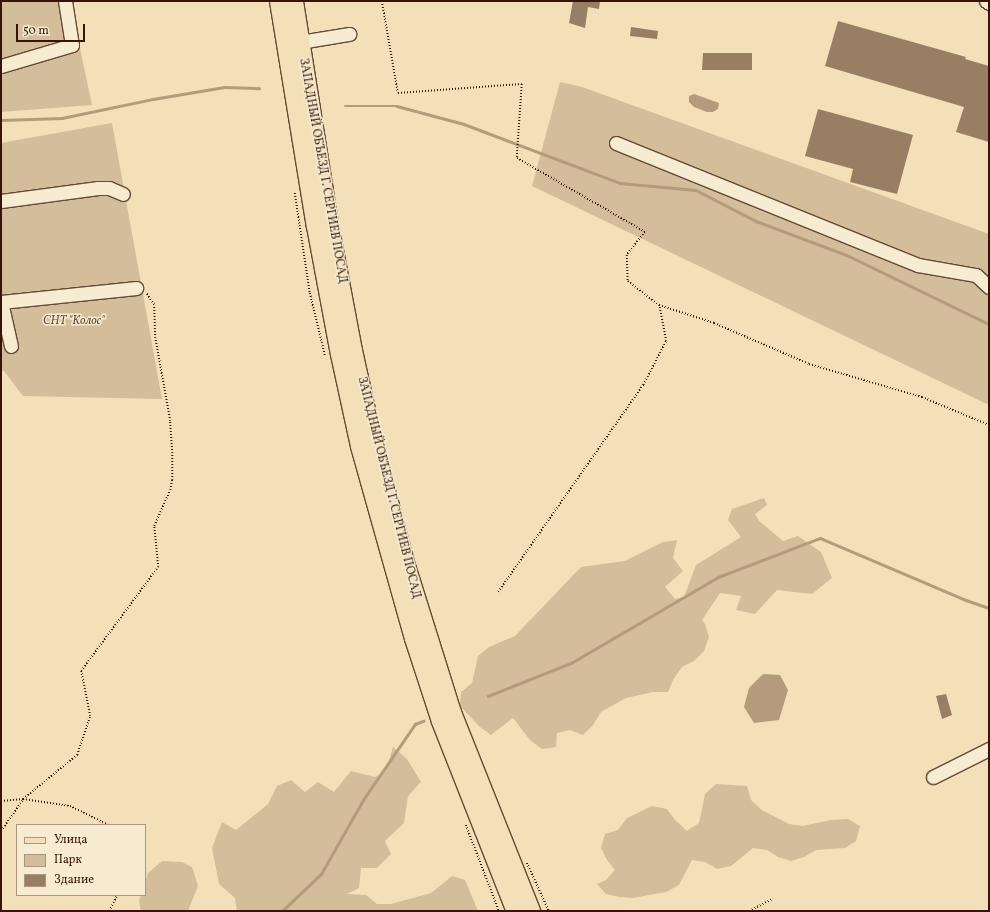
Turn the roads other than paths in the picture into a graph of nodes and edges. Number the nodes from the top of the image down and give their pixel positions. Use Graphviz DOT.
graph roads {
  1 [pos="65,1"];
  2 [pos="278,1"];
  3 [pos="294,1"];
  4 [pos="986,1"];
  5 [pos="989,3"];
  6 [pos="349,34"];
  7 [pos="300,42"];
  8 [pos="1,66"];
  9 [pos="616,143"];
  10 [pos="123,194"];
  11 [pos="1,201"];
  12 [pos="989,287"];
  13 [pos="136,288"];
  14 [pos="1,302"];
  15 [pos="11,346"];
  16 [pos="989,749"];
  17 [pos="933,777"];
  18 [pos="515,911"];
  19 [pos="532,911"];
  1 -- 8 [label="street"];
  2 -- 18 [label="main road, ЗАПАДНЫЙ ОБЪЕЗД Г. СЕРГИЕВ ПОСАД"];
  3 -- 7 [label="main road, ЗАПАДНЫЙ ОБЪЕЗД Г. СЕРГИЕВ ПОСАД"];
  4 -- 5 [label="street"];
  6 -- 7 [label="street"];
  7 -- 19 [label="main road, ЗАПАДНЫЙ ОБЪЕЗД Г. СЕРГИЕВ ПОСАД"];
  9 -- 12 [label="street"];
  10 -- 11 [label="street"];
  13 -- 14 [label="street"];
  14 -- 15 [label="street"];
  16 -- 17 [label="street"];
}
